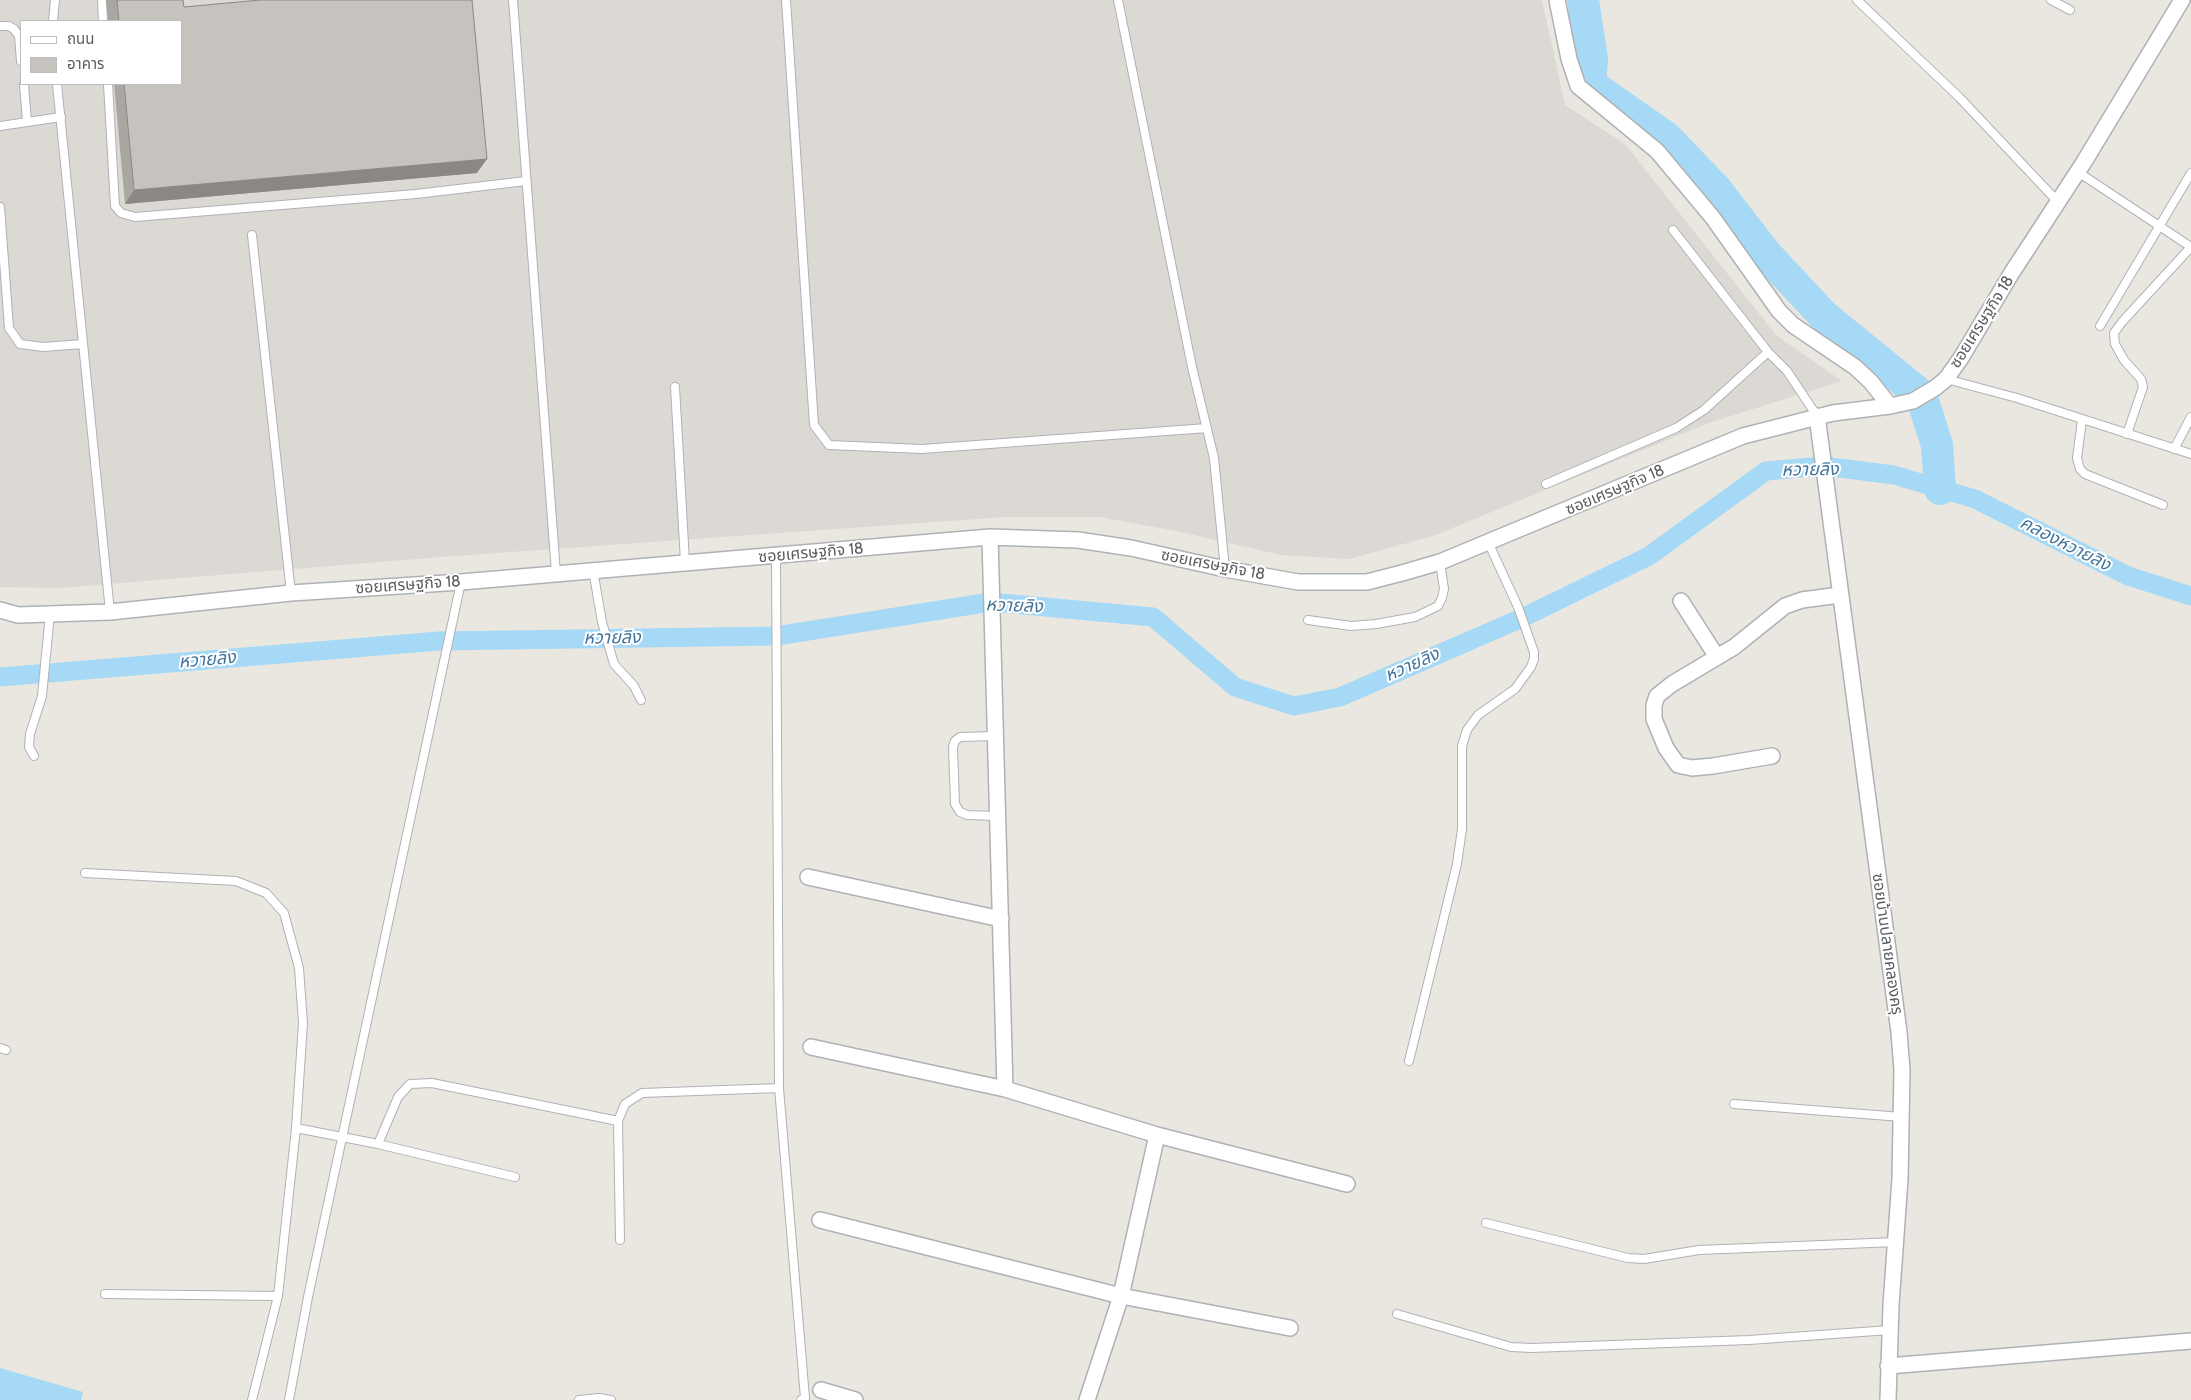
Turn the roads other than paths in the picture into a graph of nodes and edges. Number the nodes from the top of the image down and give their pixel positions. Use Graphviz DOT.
graph roads {
  1 [pos="55,0"];
  2 [pos="102,0"];
  3 [pos="513,0"];
  4 [pos="786,0"];
  5 [pos="1118,0"];
  6 [pos="1557,0"];
  7 [pos="1858,0"];
  8 [pos="2051,0"];
  9 [pos="2182,0"];
  10 [pos="2070,10"];
  11 [pos="53,20"];
  12 [pos="103,20"];
  13 [pos="0,26"];
  14 [pos="20,48"];
  15 [pos="24,85"];
  16 [pos="58,85"];
  17 [pos="108,85"];
  18 [pos="61,117"];
  19 [pos="27,122"];
  20 [pos="0,126"];
  21 [pos="2078,172"];
  22 [pos="2191,173"];
  23 [pos="526,182"];
  24 [pos="2058,202"];
  25 [pos="0,208"];
  26 [pos="2160,228"];
  27 [pos="1673,230"];
  28 [pos="252,235"];
  29 [pos="2191,247"];
  30 [pos="2100,326"];
  31 [pos="83,344"];
  32 [pos="1768,352"];
  33 [pos="1946,379"];
  34 [pos="675,387"];
  35 [pos="1890,406"];
  36 [pos="1817,416"];
  37 [pos="2191,417"];
  38 [pos="2082,420"];
  39 [pos="1207,428"];
  40 [pos="2127,434"];
  41 [pos="2174,449"];
  42 [pos="2191,454"];
  43 [pos="1546,484"];
  44 [pos="2163,505"];
  45 [pos="990,537"];
  46 [pos="1488,542"];
  47 [pos="776,556"];
  48 [pos="685,562"];
  49 [pos="1440,562"];
  50 [pos="1225,569"];
  51 [pos="593,570"];
  52 [pos="556,573"];
  53 [pos="461,582"];
  54 [pos="290,593"];
  55 [pos="1840,595"];
  56 [pos="1681,601"];
  57 [pos="0,610"];
  58 [pos="110,612"];
  59 [pos="50,614"];
  60 [pos="1308,620"];
  61 [pos="1717,658"];
  62 [pos="641,700"];
  63 [pos="995,736"];
  64 [pos="34,756"];
  65 [pos="1772,756"];
  66 [pos="998,816"];
  67 [pos="85,873"];
  68 [pos="808,878"];
  69 [pos="1001,919"];
  70 [pos="811,1048"];
  71 [pos="1408,1060"];
  72 [pos="779,1088"];
  73 [pos="1005,1089"];
  74 [pos="1734,1104"];
  75 [pos="1902,1117"];
  76 [pos="618,1121"];
  77 [pos="296,1128"];
  78 [pos="1157,1135"];
  79 [pos="342,1136"];
  80 [pos="378,1144"];
  81 [pos="515,1177"];
  82 [pos="1347,1184"];
  83 [pos="820,1220"];
  84 [pos="1486,1224"];
  85 [pos="620,1240"];
  86 [pos="1896,1242"];
  87 [pos="105,1294"];
  88 [pos="278,1296"];
  89 [pos="1121,1296"];
  90 [pos="1397,1314"];
  91 [pos="1290,1328"];
  92 [pos="1890,1330"];
  93 [pos="2191,1340"];
  94 [pos="1888,1366"];
  95 [pos="821,1390"];
  96 [pos="252,1400"];
  97 [pos="289,1400"];
  98 [pos="579,1400"];
  99 [pos="611,1400"];
  100 [pos="801,1400"];
  101 [pos="855,1400"];
  102 [pos="1087,1400"];
  103 [pos="1888,1400"];
  1 -- 11 [label="lane"];
  2 -- 12 [label="lane"];
  3 -- 23 [label="lane"];
  4 -- 39 [label="lane"];
  5 -- 39 [label="lane"];
  6 -- 35 [label="street"];
  7 -- 24 [label="lane"];
  8 -- 10 [label="lane"];
  9 -- 21 [label="street, ซอยเศรษฐกิจ 18"];
  13 -- 14 [label="lane"];
  15 -- 19 [label="lane"];
  16 -- 18 [label="lane"];
  17 -- 23 [label="lane"];
  18 -- 19 [label="lane"];
  18 -- 31 [label="lane"];
  19 -- 20 [label="lane"];
  21 -- 24 [label="street, ซอยเศรษฐกิจ 18"];
  21 -- 26 [label="lane"];
  22 -- 26 [label="lane"];
  23 -- 52 [label="lane"];
  24 -- 33 [label="street, ซอยเศรษฐกิจ 18"];
  25 -- 31 [label="lane"];
  26 -- 29 [label="lane"];
  26 -- 30 [label="lane"];
  27 -- 32 [label="lane"];
  28 -- 54 [label="lane"];
  29 -- 40 [label="lane"];
  31 -- 58 [label="lane"];
  32 -- 36 [label="lane"];
  32 -- 43 [label="lane"];
  33 -- 35 [label="street, ซอยเศรษฐกิจ 18"];
  33 -- 38 [label="lane"];
  34 -- 48 [label="lane"];
  35 -- 36 [label="street, ซอยเศรษฐกิจ 18"];
  36 -- 46 [label="street, ซอยเศรษฐกิจ 18"];
  36 -- 55 [label="street, ซอยบ้านปลายคลองครุ"];
  37 -- 41 [label="lane"];
  38 -- 40 [label="lane"];
  38 -- 44 [label="lane"];
  39 -- 50 [label="lane"];
  40 -- 41 [label="lane"];
  41 -- 42 [label="lane"];
  45 -- 47 [label="street, ซอยเศรษฐกิจ 18"];
  45 -- 50 [label="street, ซอยเศรษฐกิจ 18"];
  45 -- 63 [label="street"];
  46 -- 49 [label="street, ซอยเศรษฐกิจ 18"];
  46 -- 71 [label="lane"];
  47 -- 48 [label="street, ซอยเศรษฐกิจ 18"];
  47 -- 72 [label="lane"];
  48 -- 51 [label="street, ซอยเศรษฐกิจ 18"];
  49 -- 50 [label="street, ซอยเศรษฐกิจ 18"];
  49 -- 60 [label="lane"];
  51 -- 52 [label="street, ซอยเศรษฐกิจ 18"];
  51 -- 62 [label="lane"];
  52 -- 53 [label="street, ซอยเศรษฐกิจ 18"];
  53 -- 54 [label="street, ซอยเศรษฐกิจ 18"];
  53 -- 79 [label="lane"];
  54 -- 58 [label="street, ซอยเศรษฐกิจ 18"];
  55 -- 61 [label="street"];
  55 -- 75 [label="street, ซอยบ้านปลายคลองครุ"];
  56 -- 61 [label="street"];
  57 -- 59 [label="street, ซอยเศรษฐกิจ 18"];
  58 -- 59 [label="street, ซอยเศรษฐกิจ 18"];
  59 -- 64 [label="lane"];
  61 -- 65 [label="street"];
  63 -- 66 [label="street"];
  63 -- 66 [label="lane"];
  66 -- 69 [label="street"];
  67 -- 77 [label="lane"];
  68 -- 69 [label="street"];
  69 -- 73 [label="street"];
  70 -- 73 [label="street"];
  72 -- 76 [label="lane"];
  72 -- 100 [label="lane"];
  73 -- 78 [label="street"];
  74 -- 75 [label="lane"];
  75 -- 86 [label="street, ซอยบ้านปลายคลองครุ"];
  76 -- 80 [label="lane"];
  76 -- 85 [label="lane"];
  77 -- 79 [label="lane"];
  77 -- 88 [label="lane"];
  78 -- 82 [label="street"];
  78 -- 89 [label="street"];
  79 -- 80 [label="lane"];
  79 -- 97 [label="lane"];
  80 -- 81 [label="lane"];
  83 -- 89 [label="street"];
  84 -- 86 [label="lane"];
  86 -- 92 [label="street, ซอยบ้านปลายคลองครุ"];
  87 -- 88 [label="lane"];
  88 -- 96 [label="lane"];
  89 -- 91 [label="street"];
  89 -- 102 [label="street"];
  90 -- 92 [label="lane"];
  92 -- 94 [label="street, ซอยบ้านปลายคลองครุ"];
  93 -- 94 [label="street"];
  94 -- 103 [label="street, ซอยบ้านปลายคลองครุ"];
  95 -- 101 [label="street"];
  98 -- 99 [label="lane"];
}
